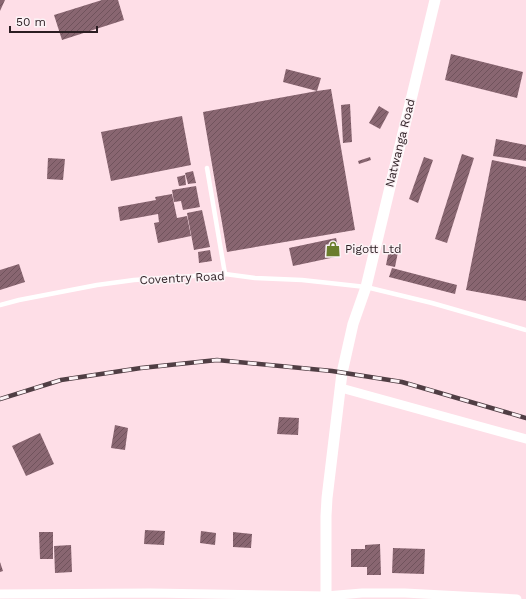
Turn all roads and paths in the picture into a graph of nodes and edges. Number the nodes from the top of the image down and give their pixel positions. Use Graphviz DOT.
graph roads {
  1 [pos="435,0"];
  2 [pos="207,168"];
  3 [pos="225,274"];
  4 [pos="366,287"];
  5 [pos="0,305"];
  6 [pos="526,330"];
  7 [pos="341,388"];
  8 [pos="526,439"];
  9 [pos="0,594"];
  10 [pos="326,597"];
  11 [pos="517,599"];
  1 -- 4 [label="street, Natwanga Road"];
  2 -- 3 [label="lane"];
  3 -- 4 [label="lane, Coventry Road"];
  3 -- 5 [label="lane, Coventry Road"];
  4 -- 6 [label="lane, Coventry Road"];
  4 -- 7 [label="street, Natwanga Road"];
  7 -- 8 [label="street"];
  7 -- 10 [label="street, Natwanga Road"];
  9 -- 10 [label="street"];
  10 -- 11 [label="street"];
}
